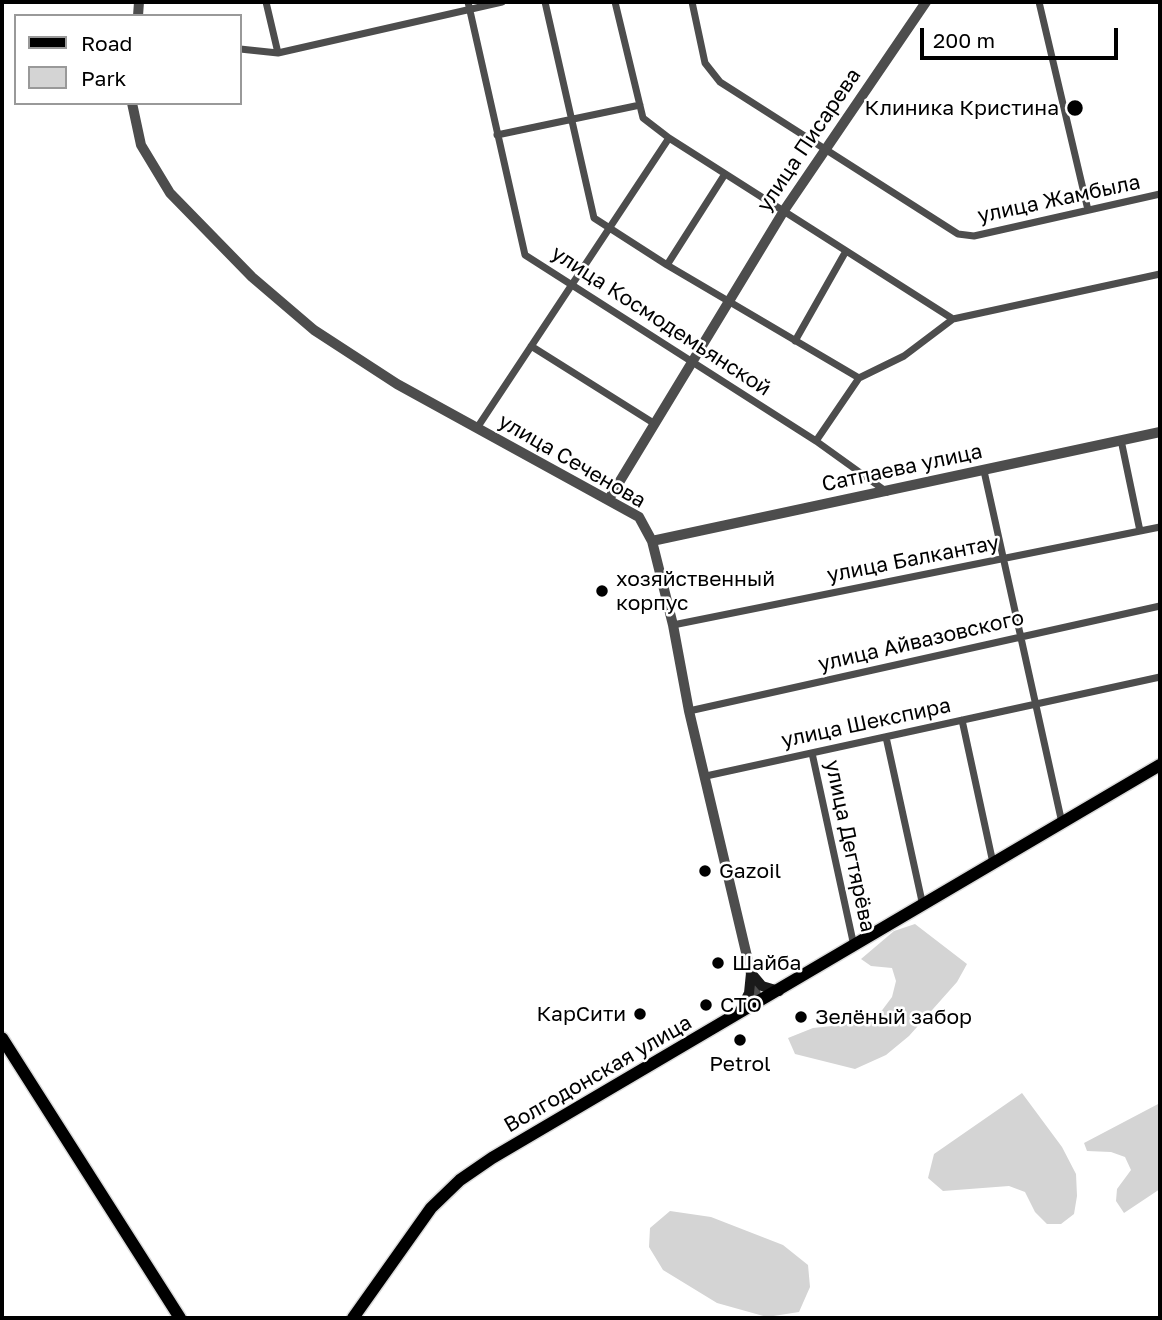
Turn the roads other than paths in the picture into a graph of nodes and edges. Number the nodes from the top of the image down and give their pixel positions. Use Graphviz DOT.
graph roads {
  1 [pos="266,2"];
  2 [pos="502,2"];
  3 [pos="545,2"];
  4 [pos="615,2"];
  5 [pos="692,2"];
  6 [pos="926,2"];
  7 [pos="1039,2"];
  8 [pos="469,5"];
  9 [pos="242,49"];
  10 [pos="278,52"];
  11 [pos="132,105"];
  12 [pos="640,105"];
  13 [pos="569,119"];
  14 [pos="497,135"];
  15 [pos="669,138"];
  16 [pos="822,150"];
  17 [pos="725,174"];
  18 [pos="1160,194"];
  19 [pos="785,209"];
  20 [pos="1088,210"];
  21 [pos="611,229"];
  22 [pos="846,251"];
  23 [pos="667,265"];
  24 [pos="1160,275"];
  25 [pos="570,286"];
  26 [pos="729,303"];
  27 [pos="953,319"];
  28 [pos="795,341"];
  29 [pos="531,346"];
  30 [pos="694,361"];
  31 [pos="859,378"];
  32 [pos="655,424"];
  33 [pos="477,428"];
  34 [pos="1160,432"];
  35 [pos="1121,440"];
  36 [pos="816,441"];
  37 [pos="984,471"];
  38 [pos="887,492"];
  39 [pos="609,499"];
  40 [pos="1160,527"];
  41 [pos="1140,531"];
  42 [pos="652,541"];
  43 [pos="1002,559"];
  44 [pos="1160,606"];
  45 [pos="673,625"];
  46 [pos="1020,637"];
  47 [pos="1160,677"];
  48 [pos="1034,705"];
  49 [pos="689,711"];
  50 [pos="962,720"];
  51 [pos="886,737"];
  52 [pos="812,753"];
  53 [pos="1160,765"];
  54 [pos="706,776"];
  55 [pos="1062,823"];
  56 [pos="993,863"];
  57 [pos="923,906"];
  58 [pos="854,946"];
  59 [pos="751,973"];
  60 [pos="779,991"];
  61 [pos="758,1003"];
  62 [pos="738,1016"];
  63 [pos="2,1038"];
  64 [pos="180,1318"];
  65 [pos="353,1318"];
  1 -- 10 [label="street"];
  2 -- 8 [label="street"];
  3 -- 13 [label="street"];
  4 -- 12 [label="street"];
  5 -- 16 [label="street, улица Жамбыла"];
  6 -- 16 [label="street, улица Писарева"];
  7 -- 20 [label="street"];
  8 -- 10 [label="street"];
  8 -- 14 [label="street, улица Космодемьянской"];
  9 -- 10 [label="street"];
  11 -- 33 [label="street, улица Сеченова"];
  12 -- 13 [label="street"];
  12 -- 15 [label="street"];
  13 -- 14 [label="street"];
  13 -- 21 [label="street"];
  14 -- 25 [label="street, улица Космодемьянской"];
  15 -- 17 [label="street"];
  15 -- 21 [label="street"];
  16 -- 19 [label="street, улица Писарева"];
  16 -- 20 [label="street, улица Жамбыла"];
  17 -- 19 [label="street"];
  17 -- 23 [label="street"];
  18 -- 20 [label="street, улица Жамбыла"];
  19 -- 22 [label="street"];
  19 -- 26 [label="street, улица Писарева"];
  21 -- 23 [label="street"];
  21 -- 25 [label="street"];
  22 -- 27 [label="street"];
  22 -- 28 [label="street"];
  23 -- 26 [label="street"];
  24 -- 27 [label="street"];
  25 -- 29 [label="street"];
  25 -- 30 [label="street, улица Космодемьянской"];
  26 -- 28 [label="street"];
  26 -- 30 [label="street, улица Писарева"];
  27 -- 31 [label="street"];
  28 -- 31 [label="street"];
  29 -- 32 [label="street"];
  29 -- 33 [label="street"];
  30 -- 32 [label="street, улица Писарева"];
  30 -- 36 [label="street, улица Космодемьянской"];
  31 -- 36 [label="street"];
  32 -- 39 [label="street, улица Писарева"];
  33 -- 39 [label="street, улица Сеченова"];
  34 -- 35 [label="street, Сатпаева улица"];
  35 -- 37 [label="street, Сатпаева улица"];
  35 -- 41 [label="street"];
  36 -- 38 [label="street, улица Космодемьянской"];
  37 -- 38 [label="street, Сатпаева улица"];
  37 -- 43 [label="street"];
  38 -- 42 [label="street, Сатпаева улица"];
  39 -- 42 [label="street, улица Сеченова"];
  40 -- 41 [label="street, улица Балкантау"];
  41 -- 43 [label="street, улица Балкантау"];
  42 -- 45 [label="street, улица Сеченова"];
  43 -- 45 [label="street, улица Балкантау"];
  43 -- 46 [label="street"];
  44 -- 46 [label="street, улица Айвазовского"];
  45 -- 49 [label="street, улица Сеченова"];
  46 -- 48 [label="street"];
  46 -- 49 [label="street, улица Айвазовского"];
  47 -- 48 [label="street, улица Шекспира"];
  48 -- 50 [label="street, улица Шекспира"];
  48 -- 55 [label="street"];
  49 -- 54 [label="street, улица Сеченова"];
  50 -- 51 [label="street, улица Шекспира"];
  50 -- 56 [label="street"];
  51 -- 52 [label="street, улица Шекспира"];
  51 -- 57 [label="street"];
  52 -- 54 [label="street, улица Шекспира"];
  52 -- 58 [label="street, улица Дегтярёва"];
  53 -- 55 [label="main road, Волгодонская улица"];
  54 -- 59 [label="street, улица Сеченова"];
  55 -- 56 [label="main road, Волгодонская улица"];
  56 -- 57 [label="main road, Волгодонская улица"];
  57 -- 58 [label="main road, Волгодонская улица"];
  58 -- 60 [label="main road, Волгодонская улица"];
  59 -- 60 [label="main road"];
  59 -- 61 [label="street, улица Сеченова"];
  59 -- 62 [label="main road"];
  60 -- 61 [label="main road, Волгодонская улица"];
  61 -- 62 [label="main road, Волгодонская улица"];
  62 -- 65 [label="main road, Волгодонская улица"];
  63 -- 64 [label="main road"];
}
